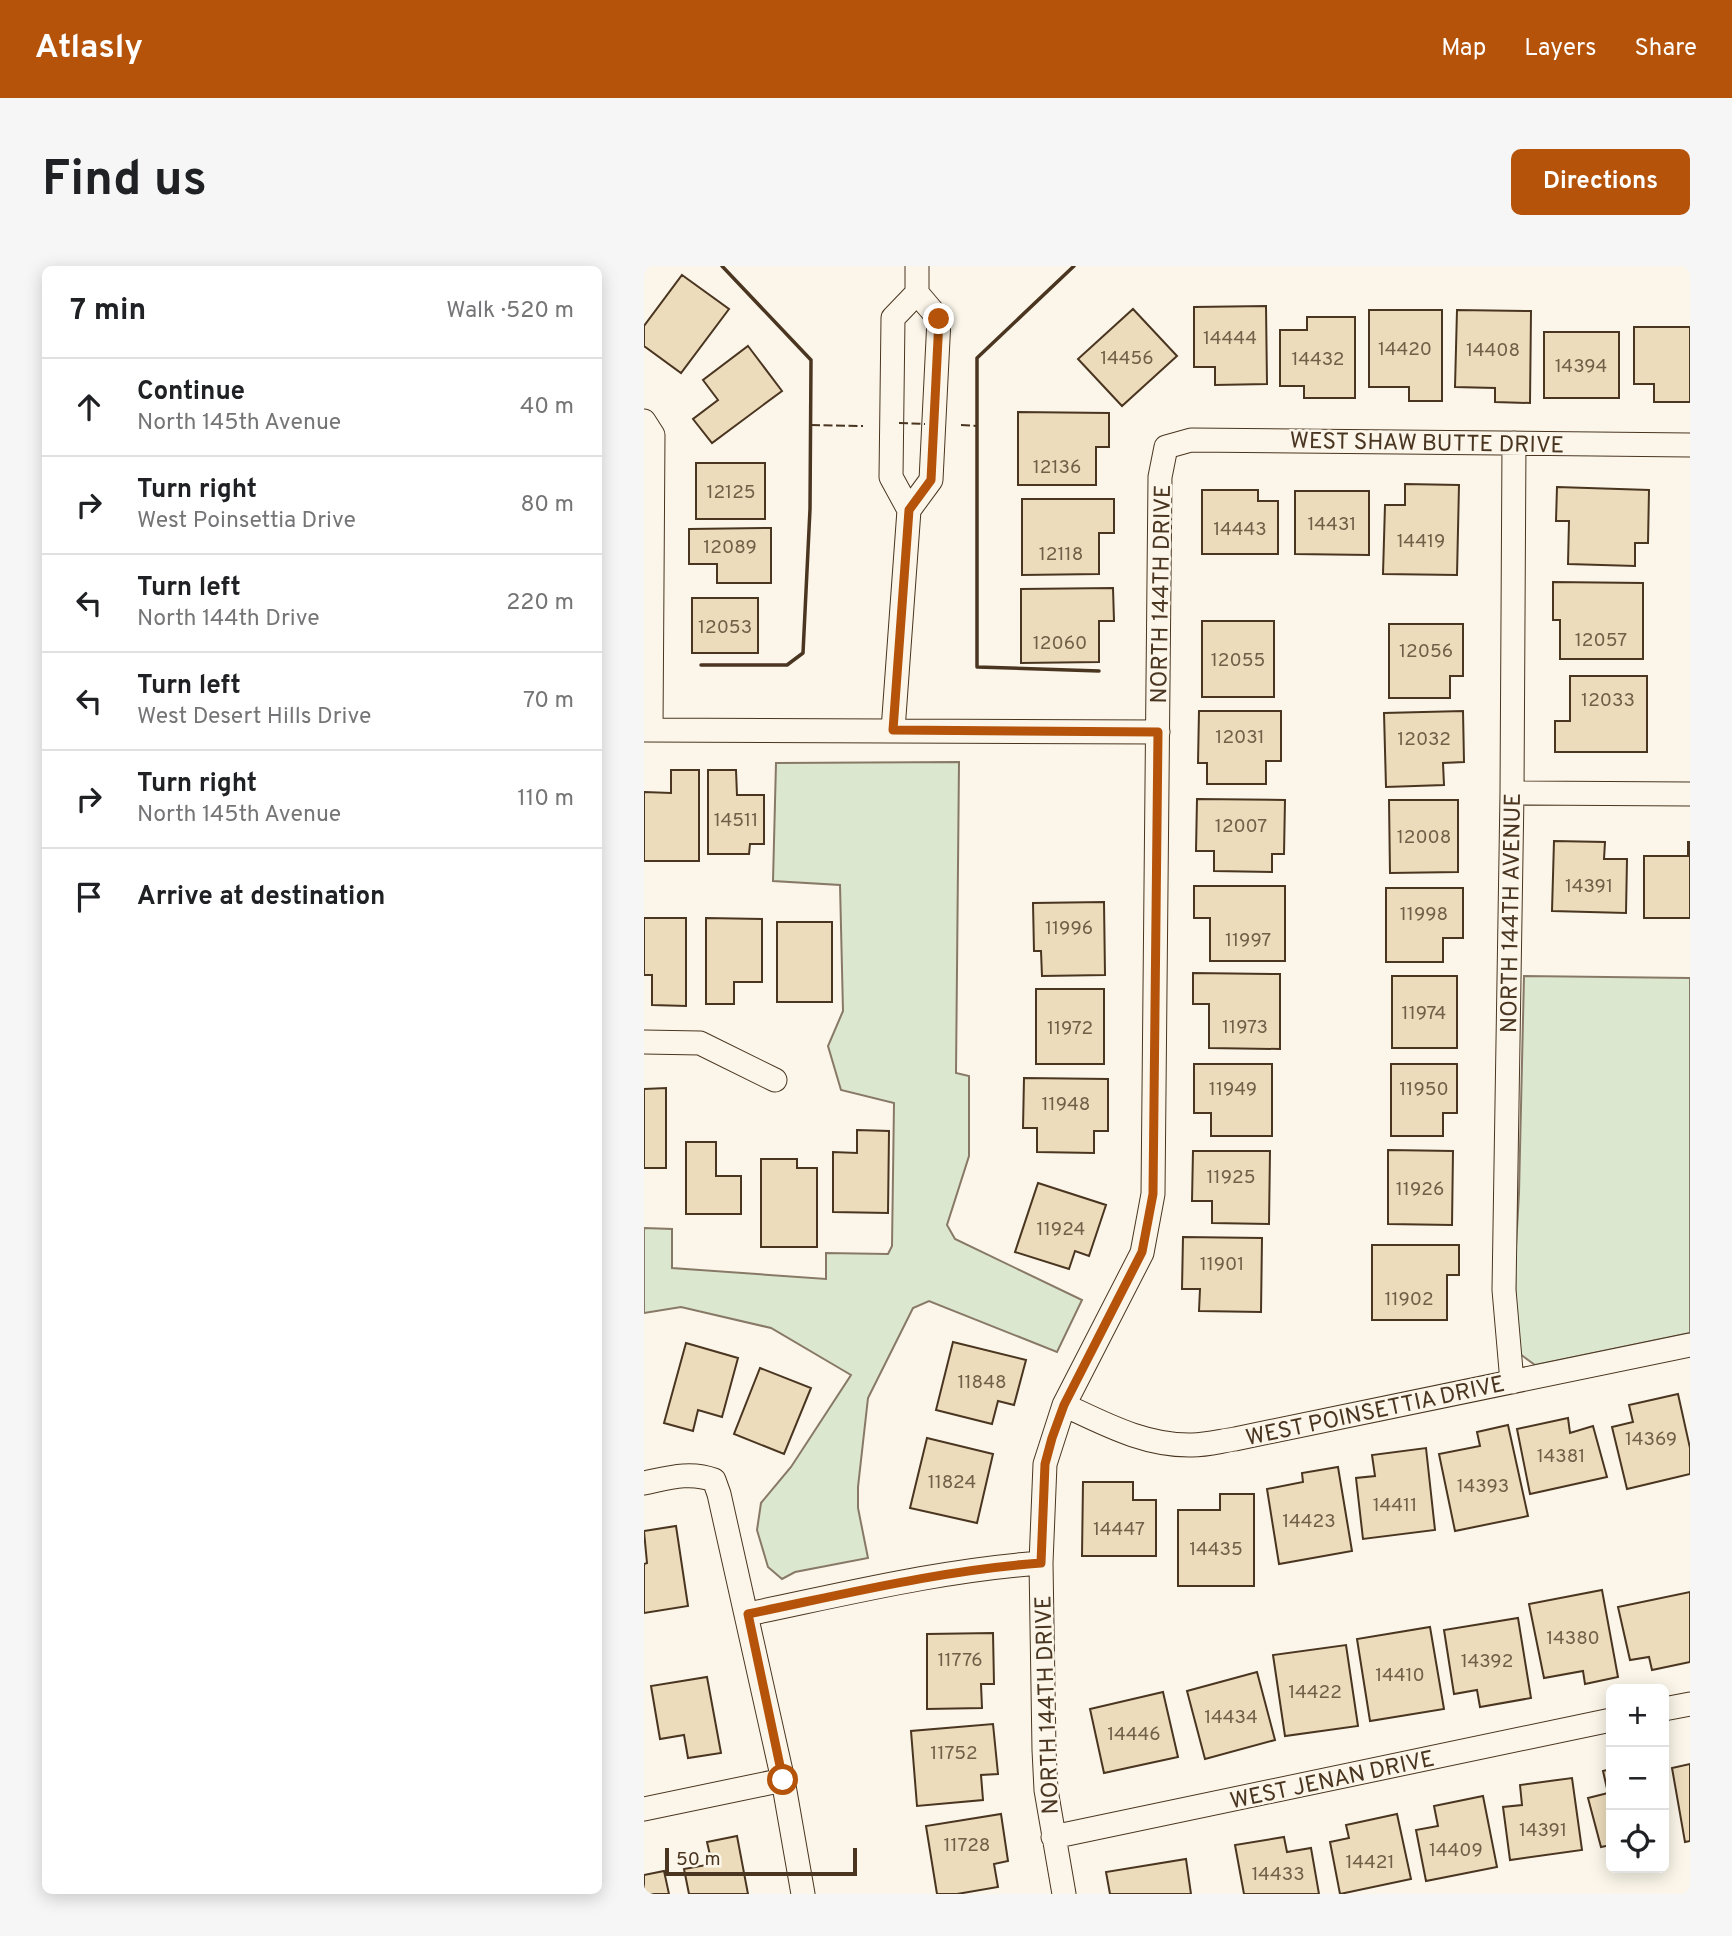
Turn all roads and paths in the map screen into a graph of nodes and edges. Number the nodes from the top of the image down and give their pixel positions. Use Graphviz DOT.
graph roads {
  1 [pos="917,266"];
  2 [pos="917,293"];
  3 [pos="644,421"];
  4 [pos="1514,443"];
  5 [pos="1690,444"];
  6 [pos="1166,446"];
  7 [pos="909,510"];
  8 [pos="648,730"];
  9 [pos="893,730"];
  10 [pos="1158,732"];
  11 [pos="1511,793"];
  12 [pos="1690,794"];
  13 [pos="644,1042"];
  14 [pos="775,1080"];
  15 [pos="1690,1345"];
  16 [pos="1512,1382"];
  17 [pos="1064,1405"];
  18 [pos="644,1483"];
  19 [pos="1041,1563"];
  20 [pos="748,1614"];
  21 [pos="1690,1704"];
  22 [pos="1669,1708"];
  23 [pos="1606,1721"];
  24 [pos="783,1780"];
  25 [pos="644,1809"];
  26 [pos="1053,1837"];
  27 [pos="803,1894"];
  28 [pos="1064,1894"];
  1 -- 2 [label="street"];
  2 -- 7 [label="street"];
  2 -- 7 [label="street"];
  3 -- 8 [label="street"];
  4 -- 5 [label="street, WEST SHAW BUTTE DRIVE"];
  4 -- 6 [label="street, WEST SHAW BUTTE DRIVE"];
  4 -- 11 [label="street, NORTH 144TH AVENUE"];
  6 -- 10 [label="street, NORTH 144TH DRIVE"];
  7 -- 9 [label="street"];
  8 -- 9 [label="street"];
  9 -- 10 [label="street"];
  10 -- 17 [label="street, NORTH 144TH DRIVE"];
  11 -- 12 [label="street"];
  11 -- 16 [label="street, NORTH 144TH AVENUE"];
  13 -- 14 [label="street"];
  15 -- 16 [label="street, WEST POINSETTIA DRIVE"];
  16 -- 17 [label="street, WEST POINSETTIA DRIVE"];
  17 -- 19 [label="street, NORTH 144TH DRIVE"];
  18 -- 20 [label="street"];
  19 -- 20 [label="street"];
  19 -- 26 [label="street, NORTH 144TH DRIVE"];
  20 -- 24 [label="street"];
  21 -- 22 [label="street"];
  23 -- 26 [label="street, WEST JENAN DRIVE"];
  24 -- 25 [label="street"];
  24 -- 27 [label="street"];
  26 -- 28 [label="street, NORTH 144TH DRIVE"];
}
